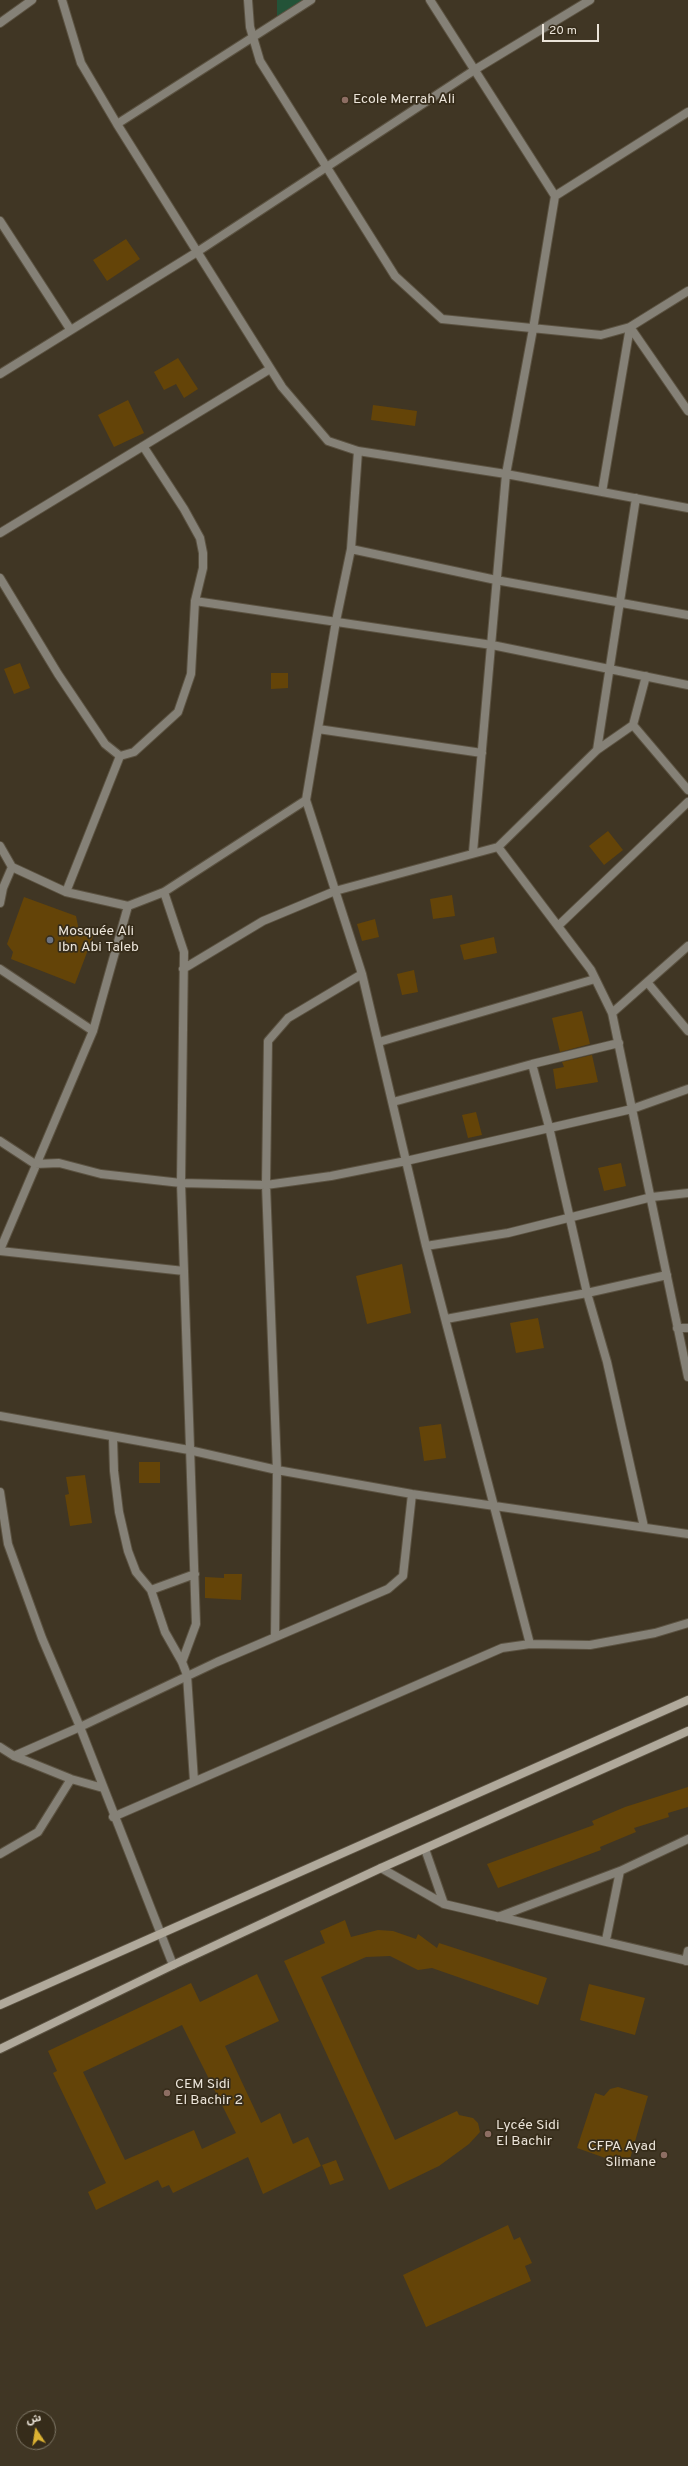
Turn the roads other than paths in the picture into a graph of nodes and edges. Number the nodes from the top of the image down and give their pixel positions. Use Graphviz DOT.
graph roads {
  1 [pos="32,0"];
  2 [pos="62,0"];
  3 [pos="248,0"];
  4 [pos="311,0"];
  5 [pos="430,0"];
  6 [pos="590,0"];
  7 [pos="0,23"];
  8 [pos="253,37"];
  9 [pos="476,69"];
  10 [pos="688,112"];
  11 [pos="117,124"];
  12 [pos="327,166"];
  13 [pos="555,196"];
  14 [pos="0,221"];
  15 [pos="197,252"];
  16 [pos="688,291"];
  17 [pos="630,327"];
  18 [pos="70,329"];
  19 [pos="533,329"];
  20 [pos="270,369"];
  21 [pos="0,374"];
  22 [pos="688,411"];
  23 [pos="143,446"];
  24 [pos="358,451"];
  25 [pos="506,474"];
  26 [pos="602,492"];
  27 [pos="636,498"];
  28 [pos="688,508"];
  29 [pos="0,533"];
  30 [pos="350,549"];
  31 [pos="0,578"];
  32 [pos="496,580"];
  33 [pos="195,602"];
  34 [pos="619,602"];
  35 [pos="688,615"];
  36 [pos="336,621"];
  37 [pos="492,645"];
  38 [pos="608,669"];
  39 [pos="646,676"];
  40 [pos="688,685"];
  41 [pos="633,724"];
  42 [pos="318,729"];
  43 [pos="597,750"];
  44 [pos="482,752"];
  45 [pos="120,756"];
  46 [pos="688,790"];
  47 [pos="306,800"];
  48 [pos="688,802"];
  49 [pos="0,846"];
  50 [pos="498,847"];
  51 [pos="473,852"];
  52 [pos="12,867"];
  53 [pos="335,891"];
  54 [pos="66,892"];
  55 [pos="164,892"];
  56 [pos="0,903"];
  57 [pos="128,906"];
  58 [pos="558,926"];
  59 [pos="688,946"];
  60 [pos="0,969"];
  61 [pos="183,969"];
  62 [pos="362,974"];
  63 [pos="595,979"];
  64 [pos="647,982"];
  65 [pos="612,1013"];
  66 [pos="93,1031"];
  67 [pos="688,1031"];
  68 [pos="378,1042"];
  69 [pos="619,1043"];
  70 [pos="532,1064"];
  71 [pos="688,1089"];
  72 [pos="393,1102"];
  73 [pos="632,1109"];
  74 [pos="549,1127"];
  75 [pos="0,1141"];
  76 [pos="406,1161"];
  77 [pos="35,1164"];
  78 [pos="181,1183"];
  79 [pos="266,1185"];
  80 [pos="688,1193"];
  81 [pos="652,1197"];
  82 [pos="570,1217"];
  83 [pos="426,1246"];
  84 [pos="0,1251"];
  85 [pos="184,1271"];
  86 [pos="667,1275"];
  87 [pos="587,1293"];
  88 [pos="446,1319"];
  89 [pos="677,1328"];
  90 [pos="688,1328"];
  91 [pos="688,1377"];
  92 [pos="0,1416"];
  93 [pos="113,1438"];
  94 [pos="189,1450"];
  95 [pos="277,1470"];
  96 [pos="0,1492"];
  97 [pos="412,1494"];
  98 [pos="492,1506"];
  99 [pos="644,1527"];
  100 [pos="688,1534"];
  101 [pos="196,1574"];
  102 [pos="150,1590"];
  103 [pos="688,1623"];
  104 [pos="275,1636"];
  105 [pos="530,1644"];
  106 [pos="182,1662"];
  107 [pos="187,1676"];
  108 [pos="688,1700"];
  109 [pos="80,1727"];
  110 [pos="688,1732"];
  111 [pos="0,1747"];
  112 [pos="14,1756"];
  113 [pos="71,1780"];
  114 [pos="194,1781"];
  115 [pos="103,1788"];
  116 [pos="113,1817"];
  117 [pos="688,1839"];
  118 [pos="426,1849"];
  119 [pos="0,1854"];
  120 [pos="381,1868"];
  121 [pos="620,1871"];
  122 [pos="444,1904"];
  123 [pos="497,1917"];
  124 [pos="161,1933"];
  125 [pos="606,1940"];
  126 [pos="688,1951"];
  127 [pos="687,1961"];
  128 [pos="173,1965"];
  129 [pos="0,2005"];
  130 [pos="0,2049"];
  1 -- 7 [label="street"];
  2 -- 11 [label="street"];
  3 -- 8 [label="street"];
  4 -- 8 [label="street"];
  5 -- 9 [label="street"];
  6 -- 9 [label="street"];
  8 -- 11 [label="street"];
  8 -- 12 [label="street"];
  9 -- 12 [label="street"];
  9 -- 13 [label="street"];
  10 -- 13 [label="street"];
  11 -- 15 [label="street"];
  12 -- 15 [label="street"];
  12 -- 19 [label="street"];
  13 -- 19 [label="street"];
  14 -- 18 [label="street"];
  15 -- 18 [label="street"];
  15 -- 20 [label="street"];
  16 -- 17 [label="street"];
  17 -- 19 [label="street"];
  17 -- 22 [label="street"];
  17 -- 26 [label="street"];
  18 -- 21 [label="street"];
  19 -- 25 [label="street"];
  20 -- 23 [label="street"];
  20 -- 24 [label="street"];
  23 -- 29 [label="street"];
  23 -- 33 [label="street"];
  24 -- 25 [label="street"];
  24 -- 30 [label="street"];
  25 -- 26 [label="street"];
  25 -- 32 [label="street"];
  26 -- 27 [label="street"];
  27 -- 28 [label="street"];
  27 -- 34 [label="street"];
  30 -- 32 [label="street"];
  30 -- 36 [label="street"];
  31 -- 45 [label="street"];
  32 -- 34 [label="street"];
  32 -- 37 [label="street"];
  33 -- 36 [label="street"];
  33 -- 45 [label="street"];
  34 -- 35 [label="street"];
  34 -- 38 [label="street"];
  36 -- 37 [label="street"];
  36 -- 42 [label="street"];
  37 -- 38 [label="street"];
  37 -- 44 [label="street"];
  38 -- 39 [label="street"];
  38 -- 43 [label="street"];
  39 -- 40 [label="street"];
  39 -- 41 [label="street"];
  41 -- 43 [label="street"];
  41 -- 46 [label="street"];
  42 -- 44 [label="street"];
  42 -- 47 [label="street"];
  43 -- 50 [label="street"];
  44 -- 51 [label="street"];
  45 -- 54 [label="street"];
  47 -- 53 [label="street"];
  47 -- 55 [label="street"];
  48 -- 58 [label="street"];
  49 -- 52 [label="street"];
  50 -- 51 [label="street"];
  50 -- 58 [label="street"];
  51 -- 53 [label="street"];
  52 -- 54 [label="street"];
  52 -- 56 [label="street"];
  53 -- 61 [label="street"];
  53 -- 62 [label="street"];
  54 -- 57 [label="street"];
  55 -- 57 [label="street"];
  55 -- 61 [label="street"];
  57 -- 66 [label="street"];
  58 -- 63 [label="street"];
  59 -- 64 [label="street"];
  60 -- 66 [label="street"];
  61 -- 78 [label="street"];
  62 -- 68 [label="street"];
  62 -- 79 [label="street"];
  63 -- 65 [label="street"];
  63 -- 68 [label="street"];
  64 -- 65 [label="street"];
  64 -- 67 [label="street"];
  65 -- 69 [label="street"];
  66 -- 77 [label="street"];
  68 -- 72 [label="street"];
  69 -- 70 [label="street"];
  69 -- 73 [label="street"];
  70 -- 72 [label="street"];
  70 -- 74 [label="street"];
  71 -- 73 [label="street"];
  72 -- 76 [label="street"];
  73 -- 74 [label="street"];
  73 -- 81 [label="street"];
  74 -- 76 [label="street"];
  74 -- 82 [label="street"];
  75 -- 77 [label="street"];
  76 -- 79 [label="street"];
  76 -- 83 [label="street"];
  77 -- 78 [label="street"];
  77 -- 84 [label="street"];
  78 -- 79 [label="street"];
  78 -- 85 [label="street"];
  79 -- 95 [label="street"];
  80 -- 81 [label="street"];
  81 -- 82 [label="street"];
  81 -- 86 [label="street"];
  82 -- 83 [label="street"];
  82 -- 87 [label="street"];
  83 -- 88 [label="street"];
  84 -- 85 [label="street"];
  85 -- 94 [label="street"];
  86 -- 87 [label="street"];
  86 -- 89 [label="street"];
  87 -- 88 [label="street"];
  87 -- 99 [label="street"];
  88 -- 98 [label="street"];
  89 -- 90 [label="street"];
  89 -- 91 [label="street"];
  92 -- 93 [label="street"];
  93 -- 94 [label="street"];
  93 -- 102 [label="street"];
  94 -- 95 [label="street"];
  94 -- 101 [label="street"];
  95 -- 97 [label="street"];
  95 -- 104 [label="street"];
  96 -- 109 [label="street"];
  97 -- 98 [label="street"];
  97 -- 104 [label="street"];
  98 -- 99 [label="street"];
  98 -- 105 [label="street"];
  99 -- 100 [label="street"];
  101 -- 102 [label="street"];
  101 -- 106 [label="street"];
  102 -- 106 [label="street"];
  103 -- 105 [label="street"];
  104 -- 107 [label="street"];
  105 -- 114 [label="street"];
  106 -- 107 [label="street"];
  107 -- 109 [label="street"];
  107 -- 114 [label="street"];
  108 -- 124 [label="street"];
  109 -- 112 [label="street"];
  109 -- 115 [label="street"];
  110 -- 118 [label="street"];
  111 -- 112 [label="street"];
  112 -- 113 [label="street"];
  113 -- 115 [label="street"];
  113 -- 119 [label="street"];
  114 -- 116 [label="street"];
  115 -- 116 [label="street"];
  116 -- 124 [label="street"];
  117 -- 121 [label="street"];
  118 -- 120 [label="street"];
  118 -- 122 [label="street"];
  120 -- 122 [label="street"];
  120 -- 128 [label="street"];
  121 -- 123 [label="street"];
  121 -- 125 [label="street"];
  122 -- 123 [label="street"];
  123 -- 125 [label="street"];
  124 -- 128 [label="street"];
  124 -- 129 [label="street"];
  125 -- 127 [label="street"];
  126 -- 127 [label="street"];
  128 -- 130 [label="street"];
}
